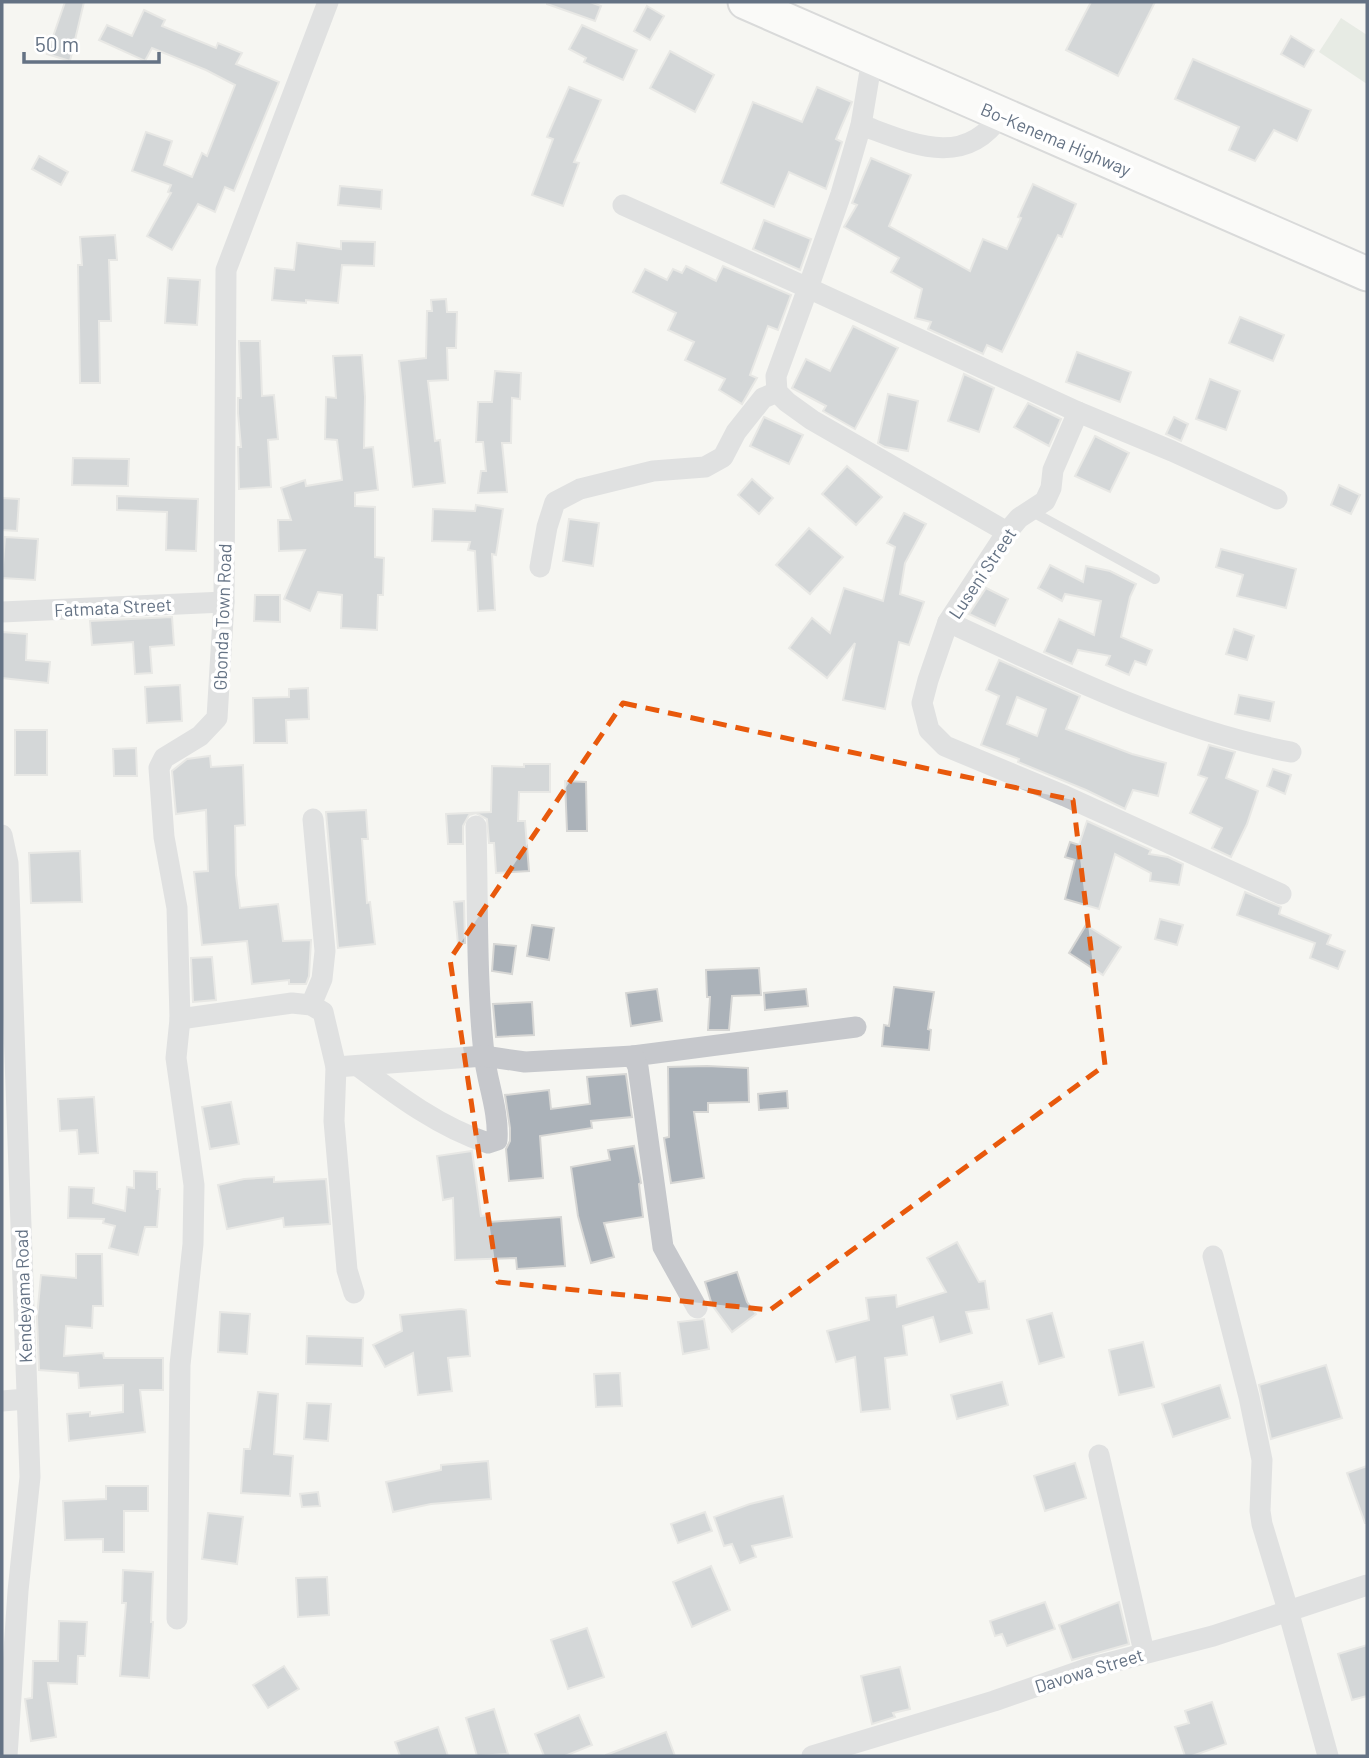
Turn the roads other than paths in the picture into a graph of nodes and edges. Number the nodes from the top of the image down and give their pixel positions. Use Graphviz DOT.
graph roads {
  1 [pos="328,2"];
  2 [pos="746,2"];
  3 [pos="873,59"];
  4 [pos="1001,115"];
  5 [pos="861,125"];
  6 [pos="623,205"];
  7 [pos="1367,274"];
  8 [pos="808,288"];
  9 [pos="777,392"];
  10 [pos="1078,412"];
  11 [pos="1277,499"];
  12 [pos="1031,511"];
  13 [pos="1007,532"];
  14 [pos="540,567"];
  15 [pos="1155,579"];
  16 [pos="224,602"];
  17 [pos="2,612"];
  18 [pos="948,622"];
  19 [pos="1291,751"];
  20 [pos="313,819"];
  21 [pos="476,826"];
  22 [pos="2,835"];
  23 [pos="1281,894"];
  24 [pos="311,1005"];
  25 [pos="180,1019"];
  26 [pos="856,1027"];
  27 [pos="484,1056"];
  28 [pos="633,1056"];
  29 [pos="358,1066"];
  30 [pos="337,1068"];
  31 [pos="1213,1256"];
  32 [pos="12,1269"];
  33 [pos="354,1293"];
  34 [pos="697,1308"];
  35 [pos="27,1399"];
  36 [pos="2,1401"];
  37 [pos="1099,1455"];
  38 [pos="1367,1585"];
  39 [pos="10,1592"];
  40 [pos="1289,1610"];
  41 [pos="177,1619"];
  42 [pos="1144,1653"];
  43 [pos="7,1756"];
  44 [pos="812,1756"];
  45 [pos="1328,1756"];
  1 -- 16 [label="street, Gbonda Town Road"];
  2 -- 3 [label="highway, Bo-Kenema Highway"];
  3 -- 4 [label="highway, Bo-Kenema Highway"];
  3 -- 5 [label="street"];
  4 -- 5 [label="street"];
  4 -- 7 [label="highway, Bo-Kenema Highway"];
  5 -- 8 [label="street"];
  6 -- 8 [label="street"];
  8 -- 9 [label="street"];
  8 -- 10 [label="street"];
  9 -- 13 [label="street"];
  9 -- 14 [label="street"];
  10 -- 11 [label="street"];
  10 -- 12 [label="street, Luseni Street"];
  12 -- 13 [label="street, Luseni Street"];
  12 -- 15 [label="lane"];
  13 -- 18 [label="street, Luseni Street"];
  16 -- 17 [label="street, Fatmata Street"];
  16 -- 25 [label="street, Gbonda Town Road"];
  18 -- 19 [label="street"];
  18 -- 23 [label="street, Luseni Street"];
  20 -- 24 [label="street"];
  21 -- 27 [label="street"];
  22 -- 32 [label="street, Kendeyama Road"];
  24 -- 25 [label="street"];
  24 -- 30 [label="street"];
  25 -- 41 [label="street"];
  26 -- 28 [label="street"];
  27 -- 28 [label="street"];
  27 -- 29 [label="street"];
  27 -- 29 [label="street"];
  28 -- 34 [label="street"];
  29 -- 30 [label="street"];
  30 -- 33 [label="street"];
  31 -- 40 [label="street"];
  32 -- 35 [label="street, Kendeyama Road"];
  35 -- 36 [label="street"];
  35 -- 39 [label="street, Kendeyama Road"];
  37 -- 42 [label="street"];
  38 -- 40 [label="street, Davowa Street"];
  39 -- 43 [label="street, Kendeyama Road"];
  40 -- 42 [label="street, Davowa Street"];
  40 -- 45 [label="street"];
  42 -- 44 [label="street, Davowa Street"];
}
